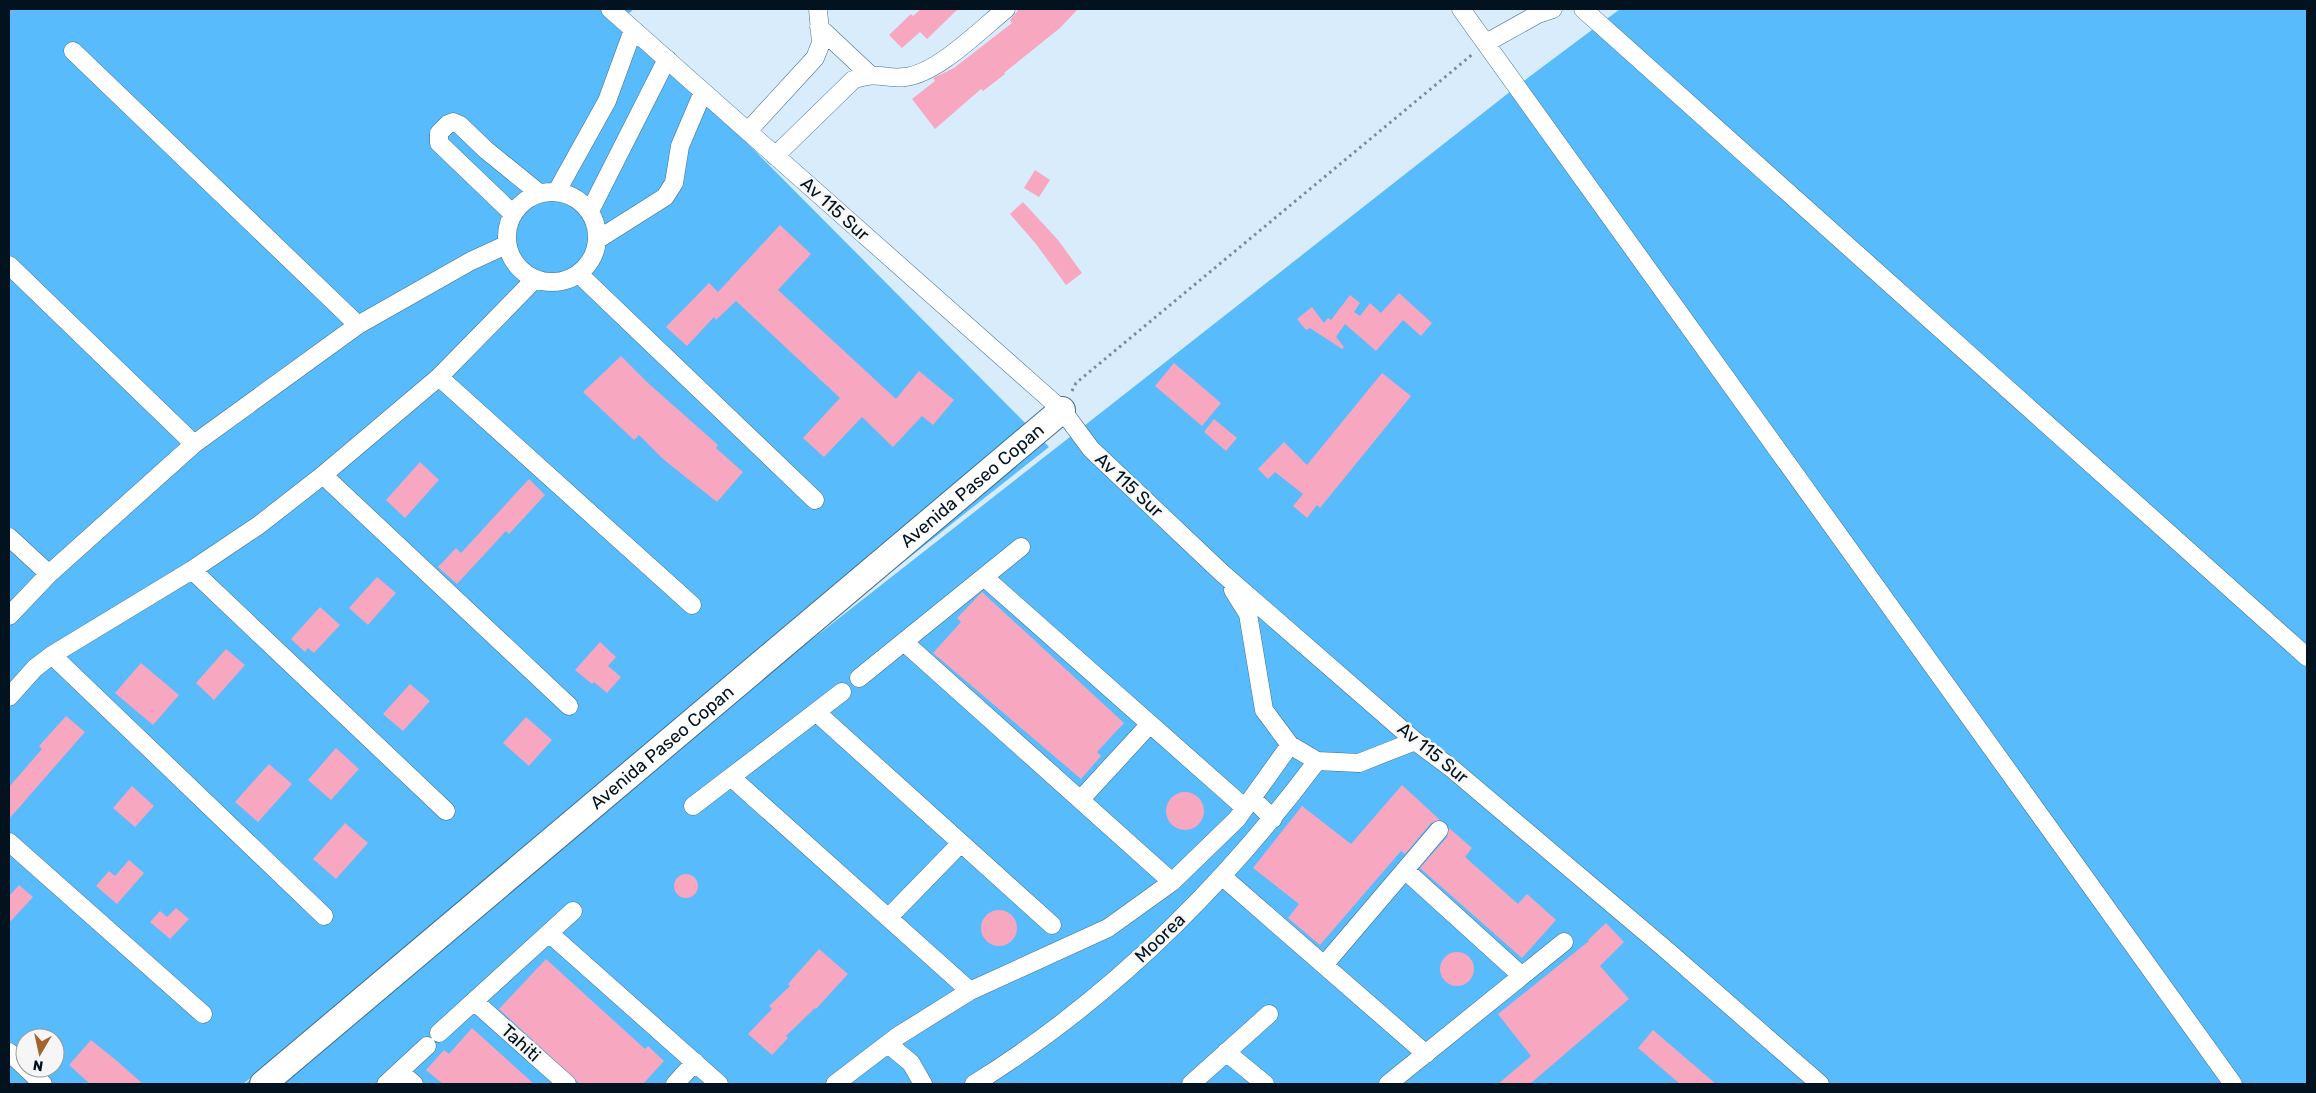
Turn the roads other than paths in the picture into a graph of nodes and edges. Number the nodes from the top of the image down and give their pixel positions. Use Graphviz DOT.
graph roads {
  1 [pos="610,9"];
  2 [pos="818,9"];
  3 [pos="1006,9"];
  4 [pos="1461,9"];
  5 [pos="1552,9"];
  6 [pos="1583,9"];
  7 [pos="819,27"];
  8 [pos="633,30"];
  9 [pos="1486,43"];
  10 [pos="73,51"];
  11 [pos="667,59"];
  12 [pos="869,74"];
  13 [pos="703,92"];
  14 [pos="748,131"];
  15 [pos="486,150"];
  16 [pos="775,156"];
  17 [pos="466,168"];
  18 [pos="558,191"];
  19 [pos="539,193"];
  20 [pos="590,211"];
  21 [pos="512,213"];
  22 [pos="597,240"];
  23 [pos="506,245"];
  24 [pos="9,265"];
  25 [pos="579,274"];
  26 [pos="535,279"];
  27 [pos="358,325"];
  28 [pos="439,377"];
  29 [pos="1062,410"];
  30 [pos="194,444"];
  31 [pos="322,476"];
  32 [pos="815,500"];
  33 [pos="9,537"];
  34 [pos="1021,547"];
  35 [pos="192,570"];
  36 [pos="1222,573"];
  37 [pos="49,574"];
  38 [pos="984,577"];
  39 [pos="692,605"];
  40 [pos="9,616"];
  41 [pos="904,642"];
  42 [pos="52,656"];
  43 [pos="2307,657"];
  44 [pos="860,678"];
  45 [pos="842,692"];
  46 [pos="10,694"];
  47 [pos="569,706"];
  48 [pos="816,712"];
  49 [pos="1150,724"];
  50 [pos="1415,741"];
  51 [pos="1290,745"];
  52 [pos="1317,761"];
  53 [pos="731,777"];
  54 [pos="1081,799"];
  55 [pos="1248,803"];
  56 [pos="693,806"];
  57 [pos="446,811"];
  58 [pos="1273,819"];
  59 [pos="1439,830"];
  60 [pos="9,842"];
  61 [pos="961,843"];
  62 [pos="1405,870"];
  63 [pos="1223,877"];
  64 [pos="1172,882"];
  65 [pos="573,911"];
  66 [pos="324,916"];
  67 [pos="889,917"];
  68 [pos="1052,925"];
  69 [pos="550,933"];
  70 [pos="1564,942"];
  71 [pos="1324,965"];
  72 [pos="1522,976"];
  73 [pos="970,991"];
  74 [pos="474,1002"];
  75 [pos="203,1014"];
  76 [pos="1269,1014"];
  77 [pos="888,1044"];
  78 [pos="1226,1052"];
  79 [pos="1426,1054"];
  80 [pos="695,1062"];
  81 [pos="400,1072"];
  82 [pos="995,1079"];
  83 [pos="839,1083"];
  84 [pos="263,1084"];
  85 [pos="386,1084"];
  86 [pos="414,1084"];
  87 [pos="567,1084"];
  88 [pos="675,1084"];
  89 [pos="719,1084"];
  90 [pos="923,1084"];
  91 [pos="974,1084"];
  92 [pos="1191,1084"];
  93 [pos="1265,1084"];
  94 [pos="1388,1084"];
  95 [pos="1820,1084"];
  96 [pos="2233,1084"];
  1 -- 8 [label="street, Av 115 Sur"];
  2 -- 7 [label="street"];
  3 -- 12 [label="street"];
  4 -- 9 [label="street"];
  5 -- 9 [label="street"];
  6 -- 43 [label="street"];
  7 -- 12 [label="street"];
  7 -- 14 [label="street"];
  8 -- 11 [label="street, Av 115 Sur"];
  8 -- 18 [label="street"];
  9 -- 96 [label="street"];
  10 -- 27 [label="street"];
  11 -- 13 [label="street, Av 115 Sur"];
  11 -- 20 [label="street"];
  12 -- 16 [label="street"];
  13 -- 14 [label="street, Av 115 Sur"];
  13 -- 22 [label="street"];
  14 -- 16 [label="street, Av 115 Sur"];
  15 -- 17 [label="street"];
  15 -- 17 [label="street"];
  15 -- 19 [label="street"];
  16 -- 29 [label="street, Av 115 Sur"];
  17 -- 21 [label="street"];
  18 -- 19 [label="street"];
  18 -- 20 [label="street"];
  19 -- 21 [label="street"];
  20 -- 22 [label="street"];
  21 -- 23 [label="street"];
  22 -- 25 [label="street"];
  23 -- 26 [label="street"];
  23 -- 27 [label="street"];
  24 -- 30 [label="street"];
  25 -- 26 [label="street"];
  25 -- 32 [label="street"];
  26 -- 28 [label="street"];
  27 -- 30 [label="street"];
  28 -- 31 [label="street"];
  28 -- 39 [label="street"];
  29 -- 36 [label="street, Av 115 Sur"];
  29 -- 84 [label="main road, Avenida Paseo Copan"];
  30 -- 37 [label="street"];
  31 -- 35 [label="street"];
  31 -- 47 [label="street"];
  33 -- 37 [label="street"];
  34 -- 38 [label="street"];
  35 -- 42 [label="street"];
  35 -- 57 [label="street"];
  36 -- 50 [label="street, Av 115 Sur"];
  36 -- 51 [label="street"];
  37 -- 40 [label="street"];
  38 -- 41 [label="street"];
  38 -- 49 [label="street"];
  41 -- 44 [label="street"];
  41 -- 54 [label="street"];
  42 -- 46 [label="street"];
  42 -- 66 [label="street"];
  45 -- 48 [label="street"];
  48 -- 53 [label="street"];
  48 -- 61 [label="street"];
  49 -- 54 [label="street"];
  49 -- 55 [label="street"];
  50 -- 52 [label="street"];
  50 -- 95 [label="street, Av 115 Sur"];
  51 -- 52 [label="street"];
  51 -- 55 [label="street"];
  52 -- 58 [label="street, Moorea"];
  53 -- 56 [label="street"];
  53 -- 67 [label="street"];
  54 -- 64 [label="street"];
  55 -- 58 [label="street"];
  55 -- 64 [label="street"];
  58 -- 63 [label="street, Moorea"];
  59 -- 62 [label="street"];
  60 -- 75 [label="street"];
  61 -- 67 [label="street"];
  61 -- 68 [label="street"];
  62 -- 71 [label="street"];
  62 -- 72 [label="street"];
  63 -- 71 [label="street"];
  63 -- 82 [label="street, Moorea"];
  64 -- 73 [label="street"];
  65 -- 69 [label="street"];
  67 -- 73 [label="street"];
  69 -- 74 [label="street"];
  69 -- 80 [label="street"];
  70 -- 72 [label="street"];
  71 -- 79 [label="street"];
  72 -- 79 [label="street"];
  73 -- 77 [label="street"];
  74 -- 81 [label="street"];
  74 -- 87 [label="street, Tahiti"];
  76 -- 78 [label="street"];
  77 -- 83 [label="street"];
  77 -- 90 [label="street"];
  78 -- 92 [label="street"];
  78 -- 93 [label="street"];
  79 -- 94 [label="street"];
  80 -- 88 [label="street"];
  80 -- 89 [label="street"];
  81 -- 85 [label="street"];
  81 -- 86 [label="street"];
  82 -- 91 [label="street, Moorea"];
}
